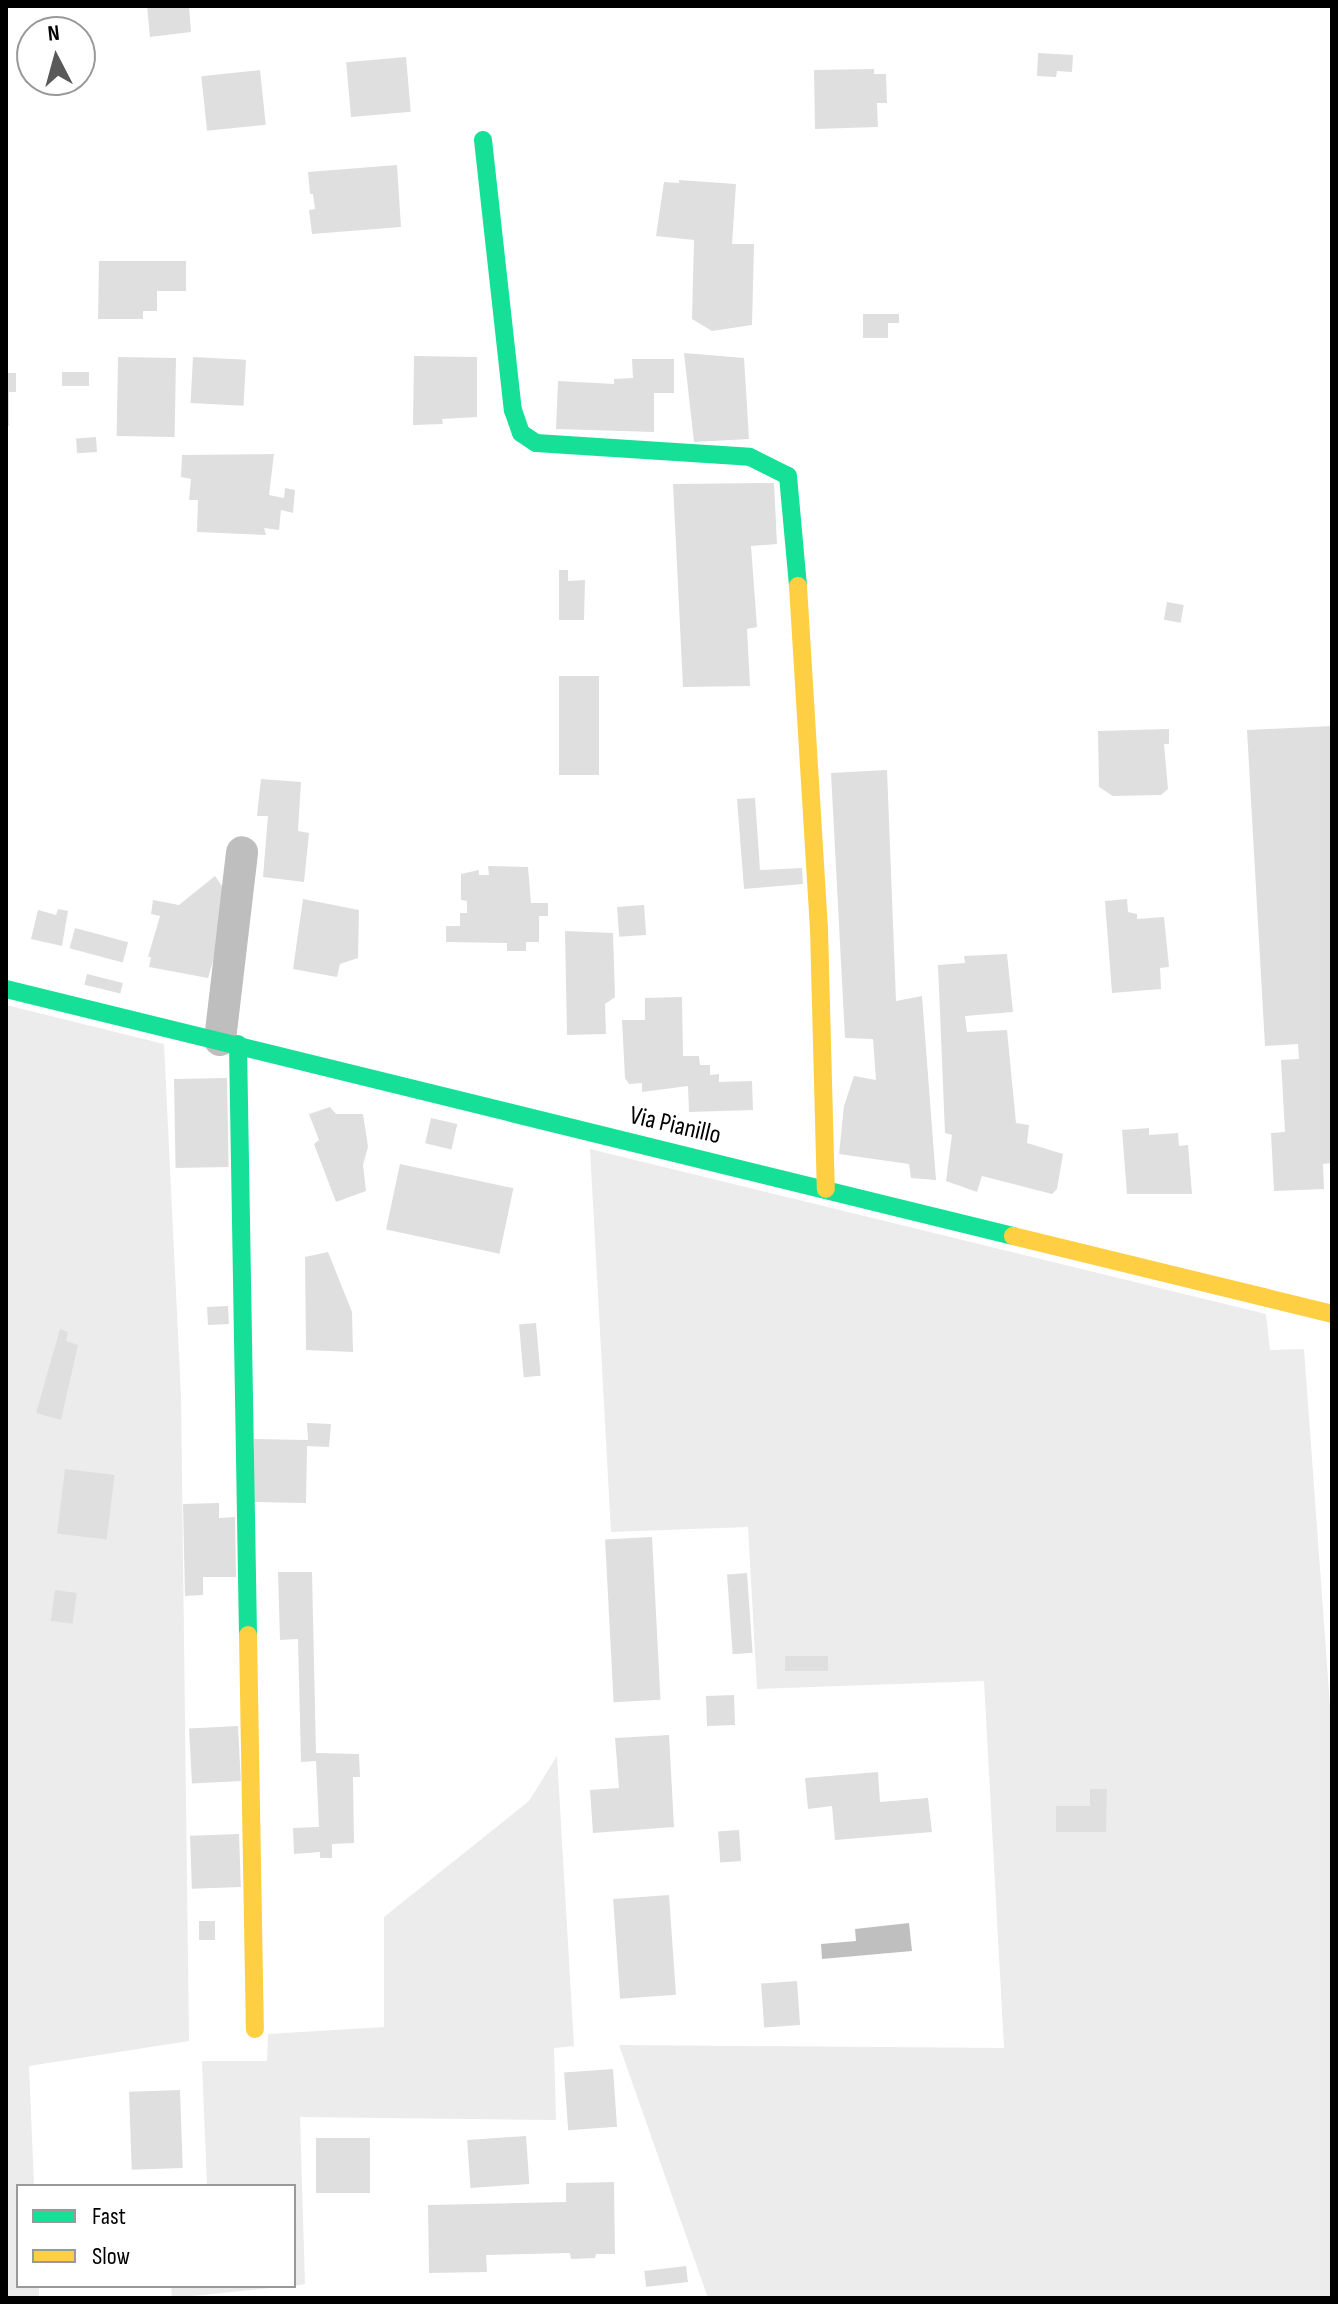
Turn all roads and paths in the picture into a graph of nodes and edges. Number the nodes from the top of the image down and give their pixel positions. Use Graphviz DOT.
graph roads {
  1 [pos="483,140"];
  2 [pos="242,852"];
  3 [pos="6,989"];
  4 [pos="229,1042"];
  5 [pos="826,1189"];
  6 [pos="1332,1314"];
  7 [pos="255,2029"];
  1 -- 5 [label="street"];
  2 -- 4 [label="street"];
  3 -- 4 [label="street, Via Pianillo"];
  4 -- 5 [label="street, Via Pianillo"];
  4 -- 7 [label="street"];
  5 -- 6 [label="street, Via Pianillo"];
}
